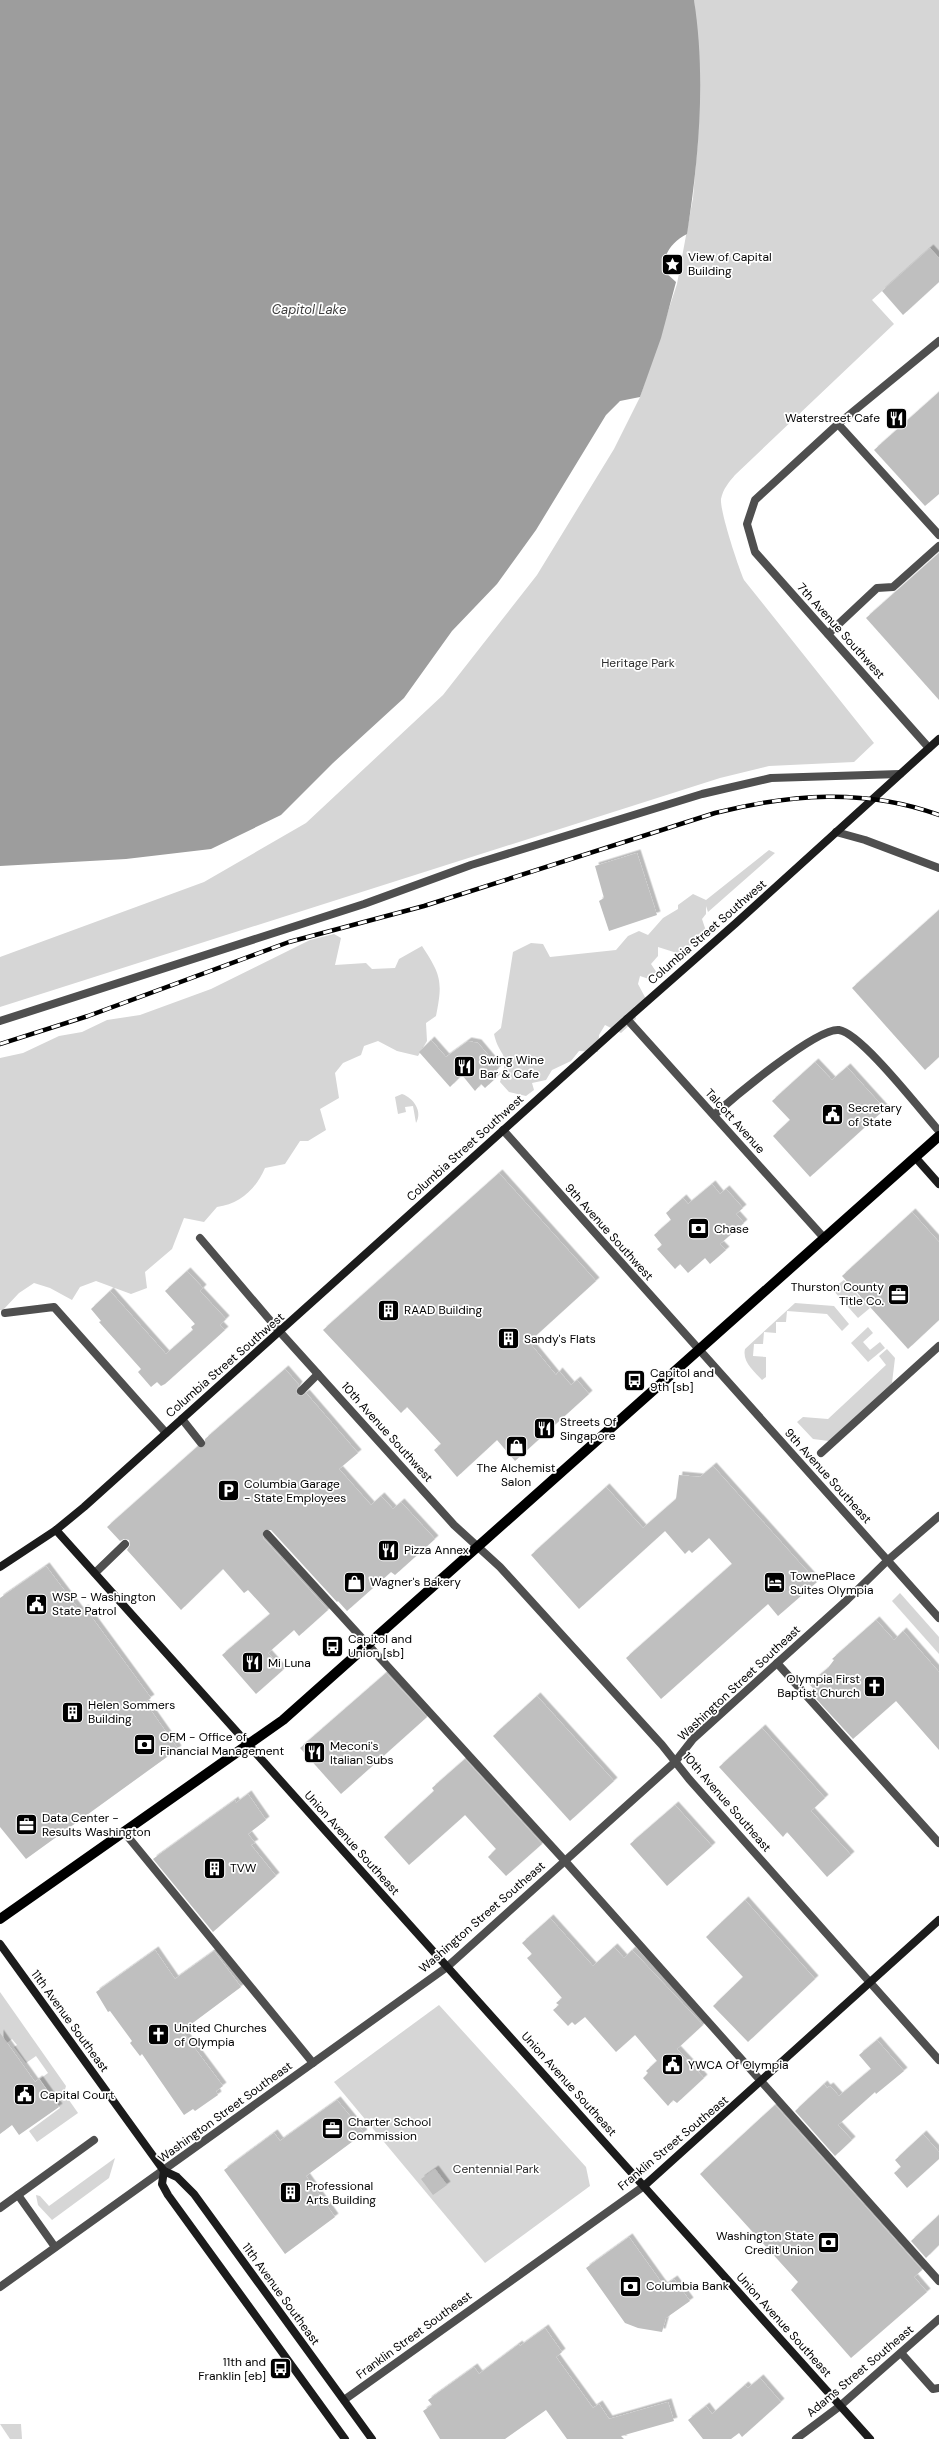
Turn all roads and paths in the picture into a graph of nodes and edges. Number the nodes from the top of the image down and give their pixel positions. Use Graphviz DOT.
graph roads {
  1 [pos="939,340"];
  2 [pos="838,424"];
  3 [pos="939,535"];
  4 [pos="939,546"];
  5 [pos="828,634"];
  6 [pos="939,739"];
  7 [pos="929,748"];
  8 [pos="900,774"];
  9 [pos="836,832"];
  10 [pos="939,868"];
  11 [pos="627,1019"];
  12 [pos="0,1021"];
  13 [pos="714,1115"];
  14 [pos="503,1130"];
  15 [pos="939,1131"];
  16 [pos="939,1136"];
  17 [pos="915,1157"];
  18 [pos="939,1184"];
  19 [pos="200,1238"];
  20 [pos="825,1239"];
  21 [pos="5,1313"];
  22 [pos="280,1332"];
  23 [pos="939,1346"];
  24 [pos="699,1350"];
  25 [pos="318,1374"];
  26 [pos="301,1391"];
  27 [pos="182,1419"];
  28 [pos="166,1433"];
  29 [pos="201,1443"];
  30 [pos="821,1453"];
  31 [pos="939,1516"];
  32 [pos="56,1530"];
  33 [pos="267,1534"];
  34 [pos="125,1544"];
  35 [pos="477,1546"];
  36 [pos="888,1560"];
  37 [pos="0,1567"];
  38 [pos="95,1573"];
  39 [pos="939,1618"];
  40 [pos="367,1644"];
  41 [pos="777,1663"];
  42 [pos="248,1745"];
  43 [pos="675,1762"];
  44 [pos="124,1832"];
  45 [pos="939,1843"];
  46 [pos="565,1862"];
  47 [pos="0,1919"];
  48 [pos="939,1920"];
  49 [pos="0,1944"];
  50 [pos="448,1967"];
  51 [pos="871,1983"];
  52 [pos="939,2060"];
  53 [pos="313,2063"];
  54 [pos="762,2082"];
  55 [pos="94,2140"];
  56 [pos="164,2171"];
  57 [pos="644,2186"];
  58 [pos="18,2195"];
  59 [pos="0,2208"];
  60 [pos="56,2247"];
  61 [pos="939,2281"];
  62 [pos="0,2286"];
  63 [pos="939,2319"];
  64 [pos="900,2353"];
  65 [pos="939,2388"];
  66 [pos="344,2400"];
  67 [pos="840,2406"];
  68 [pos="345,2439"];
  69 [pos="372,2439"];
  70 [pos="796,2439"];
  71 [pos="870,2439"];
  1 -- 2 [label="street"];
  2 -- 3 [label="street"];
  2 -- 5 [label="street, 7th Avenue Southwest"];
  4 -- 5 [label="street"];
  5 -- 7 [label="street, 7th Avenue Southwest"];
  6 -- 7 [label="street, Columbia Street Southwest"];
  7 -- 8 [label="street, Columbia Street Southwest"];
  8 -- 9 [label="street, Columbia Street Southwest"];
  8 -- 12 [label="street"];
  9 -- 10 [label="street"];
  9 -- 11 [label="street, Columbia Street Southwest"];
  11 -- 13 [label="street, Talcott Avenue"];
  11 -- 14 [label="street, Columbia Street Southwest"];
  13 -- 15 [label="street"];
  13 -- 20 [label="street, Talcott Avenue"];
  14 -- 22 [label="street, Columbia Street Southwest"];
  14 -- 24 [label="street, 9th Avenue Southwest"];
  16 -- 17 [label="main road"];
  17 -- 18 [label="street"];
  17 -- 20 [label="main road"];
  19 -- 22 [label="street, 10th Avenue Southwest"];
  20 -- 24 [label="main road"];
  21 -- 28 [label="street"];
  22 -- 25 [label="street, 10th Avenue Southwest"];
  22 -- 27 [label="street, Columbia Street Southwest"];
  23 -- 30 [label="street"];
  24 -- 35 [label="main road"];
  24 -- 36 [label="street, 9th Avenue Southeast"];
  25 -- 26 [label="street"];
  25 -- 35 [label="street, 10th Avenue Southwest"];
  27 -- 28 [label="street, Columbia Street Southwest"];
  27 -- 29 [label="street"];
  28 -- 32 [label="street, Columbia Street Southwest"];
  31 -- 36 [label="street, Washington Street Southeast"];
  32 -- 37 [label="street, Columbia Street Southwest"];
  32 -- 38 [label="street, Union Avenue Southeast"];
  33 -- 40 [label="street"];
  34 -- 38 [label="street"];
  35 -- 40 [label="main road"];
  35 -- 43 [label="street, 10th Avenue Southeast"];
  36 -- 39 [label="street, 9th Avenue Southeast"];
  36 -- 41 [label="street, Washington Street Southeast"];
  38 -- 42 [label="street, Union Avenue Southeast"];
  40 -- 42 [label="main road"];
  40 -- 46 [label="street"];
  41 -- 43 [label="street, Washington Street Southeast"];
  41 -- 45 [label="street"];
  42 -- 44 [label="main road"];
  42 -- 50 [label="street, Union Avenue Southeast"];
  43 -- 46 [label="street, Washington Street Southeast"];
  43 -- 51 [label="street, 10th Avenue Southeast"];
  44 -- 47 [label="main road"];
  44 -- 53 [label="street"];
  46 -- 50 [label="street, Washington Street Southeast"];
  46 -- 54 [label="street"];
  48 -- 51 [label="street, Franklin Street Southeast"];
  49 -- 56 [label="street, 11th Avenue Southeast"];
  50 -- 53 [label="street, Washington Street Southeast"];
  50 -- 57 [label="street, Union Avenue Southeast"];
  51 -- 52 [label="street, 10th Avenue Southeast"];
  51 -- 54 [label="street, Franklin Street Southeast"];
  53 -- 56 [label="street, Washington Street Southeast"];
  54 -- 57 [label="street, Franklin Street Southeast"];
  54 -- 61 [label="street"];
  55 -- 58 [label="street"];
  56 -- 60 [label="street, Washington Street Southeast"];
  56 -- 66 [label="street, 11th Avenue Southeast"];
  56 -- 68 [label="street"];
  57 -- 66 [label="street, Franklin Street Southeast"];
  57 -- 67 [label="street, Union Avenue Southeast"];
  58 -- 59 [label="street"];
  58 -- 60 [label="street"];
  60 -- 62 [label="street, Washington Street Southeast"];
  63 -- 64 [label="street, Adams Street Southeast"];
  64 -- 65 [label="street"];
  64 -- 67 [label="street, Adams Street Southeast"];
  66 -- 69 [label="street, 11th Avenue Southeast"];
  67 -- 70 [label="street, Adams Street Southeast"];
  67 -- 71 [label="street, Union Avenue Southeast"];
}
